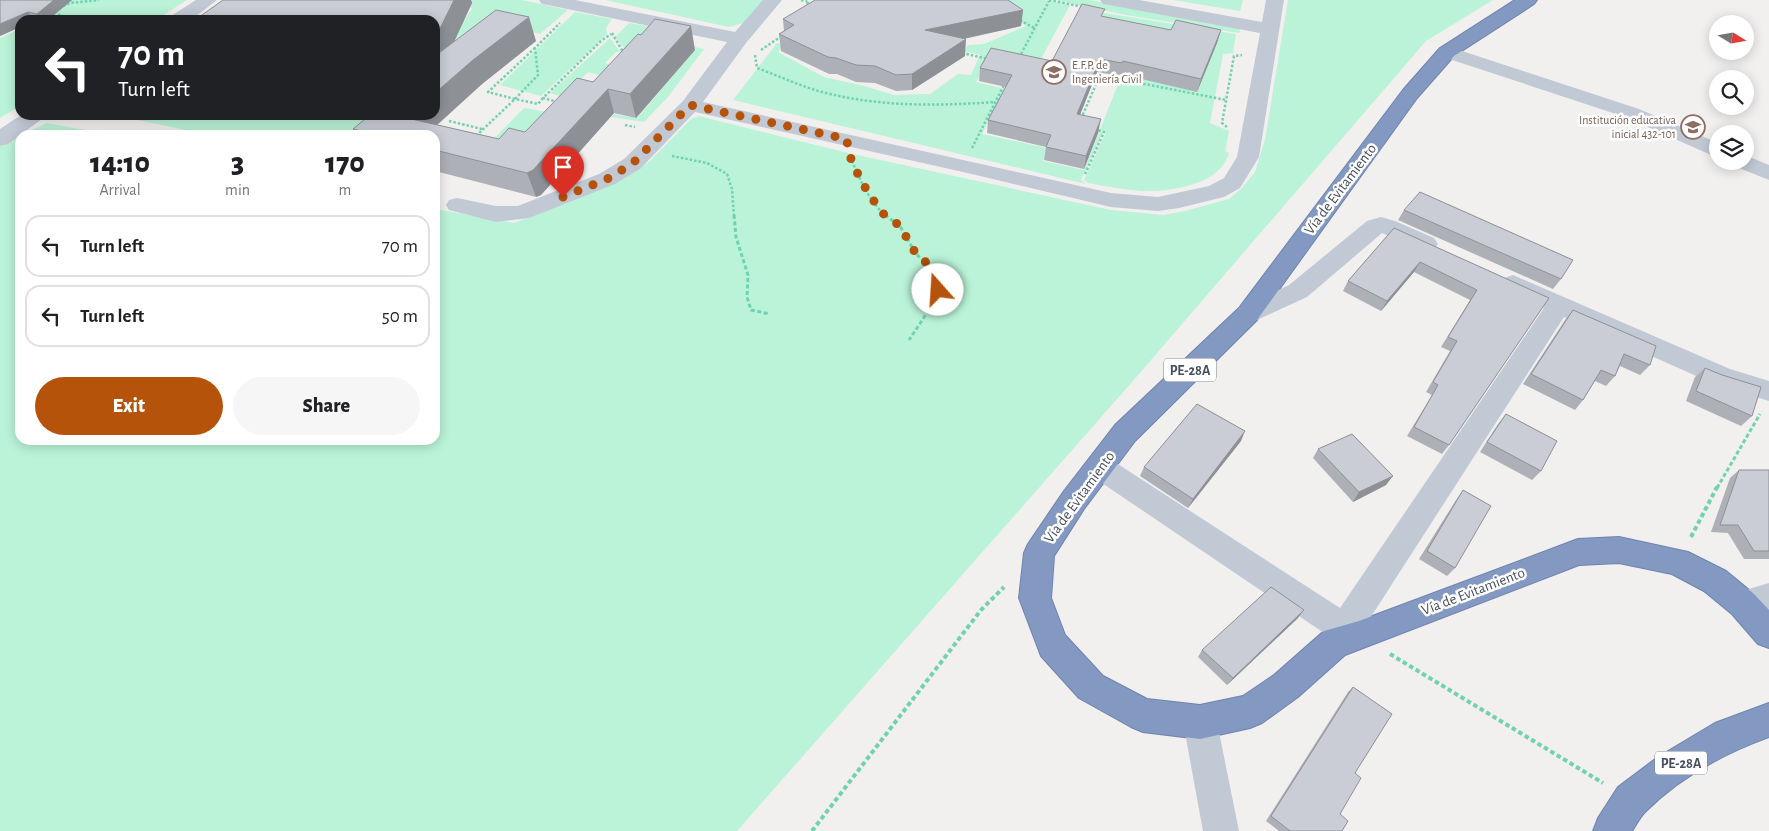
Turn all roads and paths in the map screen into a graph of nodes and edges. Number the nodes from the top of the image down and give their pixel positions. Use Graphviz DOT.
graph roads {
  1 [pos="99,0"];
  2 [pos="208,0"];
  3 [pos="548,0"];
  4 [pos="773,0"];
  5 [pos="801,0"];
  6 [pos="1049,0"];
  7 [pos="1109,0"];
  8 [pos="1275,0"];
  9 [pos="1528,0"];
  10 [pos="808,1"];
  11 [pos="578,6"];
  12 [pos="1081,7"];
  13 [pos="1088,8"];
  14 [pos="804,10"];
  15 [pos="1078,12"];
  16 [pos="60,15"];
  17 [pos="186,15"];
  18 [pos="1019,19"];
  19 [pos="1034,28"];
  20 [pos="1270,29"];
  21 [pos="611,34"];
  22 [pos="784,35"];
  23 [pos="739,39"];
  24 [pos="535,48"];
  25 [pos="955,52"];
  26 [pos="1447,52"];
  27 [pos="1246,54"];
  28 [pos="990,59"];
  29 [pos="1019,59"];
  30 [pos="1023,60"];
  31 [pos="1016,64"];
  32 [pos="1090,73"];
  33 [pos="1100,75"];
  34 [pos="1007,79"];
  35 [pos="543,98"];
  36 [pos="515,99"];
  37 [pos="1226,100"];
  38 [pos="995,102"];
  39 [pos="562,103"];
  40 [pos="690,105"];
  41 [pos="28,120"];
  42 [pos="449,120"];
  43 [pos="625,125"];
  44 [pos="1078,126"];
  45 [pos="483,129"];
  46 [pos="1091,129"];
  47 [pos="1231,130"];
  48 [pos="0,139"];
  49 [pos="847,139"];
  50 [pos="471,140"];
  51 [pos="656,142"];
  52 [pos="1709,146"];
  53 [pos="963,165"];
  54 [pos="1754,166"];
  55 [pos="1769,173"];
  56 [pos="1082,180"];
  57 [pos="457,205"];
  58 [pos="1451,255"];
  59 [pos="1496,276"];
  60 [pos="1560,305"];
  61 [pos="770,314"];
  62 [pos="1248,314"];
  63 [pos="909,340"];
  64 [pos="1767,399"];
  65 [pos="1100,467"];
  66 [pos="1039,553"];
  67 [pos="1678,562"];
  68 [pos="1756,600"];
  69 [pos="1769,633"];
  70 [pos="1347,636"];
  71 [pos="1769,720"];
  72 [pos="1200,722"];
  73 [pos="1631,800"];
  74 [pos="812,831"];
  75 [pos="1221,831"];
  76 [pos="1612,831"];
  1 -- 16 [label="path"];
  2 -- 17 [label="street"];
  3 -- 11 [label="street"];
  4 -- 23 [label="street"];
  5 -- 10 [label="path"];
  6 -- 12 [label="path"];
  6 -- 19 [label="path"];
  7 -- 20 [label="street"];
  8 -- 20 [label="street"];
  9 -- 26 [label="highway, Vía de Evitamiento / PE-28A"];
  10 -- 14 [label="path"];
  11 -- 23 [label="street"];
  11 -- 24 [label="path"];
  12 -- 13 [label="path"];
  12 -- 15 [label="path"];
  18 -- 19 [label="path"];
  19 -- 29 [label="path"];
  20 -- 53 [label="street"];
  21 -- 35 [label="path"];
  22 -- 38 [label="path"];
  23 -- 40 [label="street"];
  24 -- 36 [label="path"];
  24 -- 36 [label="path"];
  25 -- 28 [label="path"];
  26 -- 52 [label="street"];
  26 -- 62 [label="highway, Vía de Evitamiento / PE-28A"];
  27 -- 37 [label="path"];
  29 -- 30 [label="path"];
  29 -- 31 [label="path"];
  32 -- 33 [label="path"];
  33 -- 37 [label="path"];
  33 -- 44 [label="path"];
  34 -- 38 [label="path"];
  35 -- 36 [label="path"];
  35 -- 39 [label="path"];
  36 -- 45 [label="path"];
  37 -- 47 [label="path"];
  38 -- 53 [label="path"];
  40 -- 49 [label="street"];
  40 -- 51 [label="street"];
  41 -- 48 [label="street"];
  42 -- 45 [label="path"];
  43 -- 51 [label="path"];
  45 -- 50 [label="path"];
  46 -- 56 [label="path"];
  49 -- 53 [label="street"];
  49 -- 63 [label="path"];
  51 -- 57 [label="street"];
  51 -- 61 [label="path"];
  54 -- 55 [label="street"];
  58 -- 62 [label="street"];
  59 -- 60 [label="street"];
  60 -- 64 [label="street"];
  60 -- 70 [label="street"];
  62 -- 65 [label="highway, Vía de Evitamiento / PE-28A"];
  64 -- 67 [label="path"];
  65 -- 66 [label="highway, Vía de Evitamiento / PE-28A"];
  65 -- 70 [label="street"];
  66 -- 72 [label="highway, Vía de Evitamiento / PE-28A"];
  66 -- 74 [label="path"];
  67 -- 68 [label="highway, Vía de Evitamiento / PE-28A"];
  67 -- 70 [label="highway, Vía de Evitamiento / PE-28A"];
  68 -- 69 [label="highway, Vía de Evitamiento / PE-28A"];
  70 -- 72 [label="highway, Vía de Evitamiento / PE-28A"];
  70 -- 73 [label="path"];
  71 -- 73 [label="highway, PE-28A"];
  72 -- 75 [label="street"];
  73 -- 76 [label="highway, PE-28A"];
}
